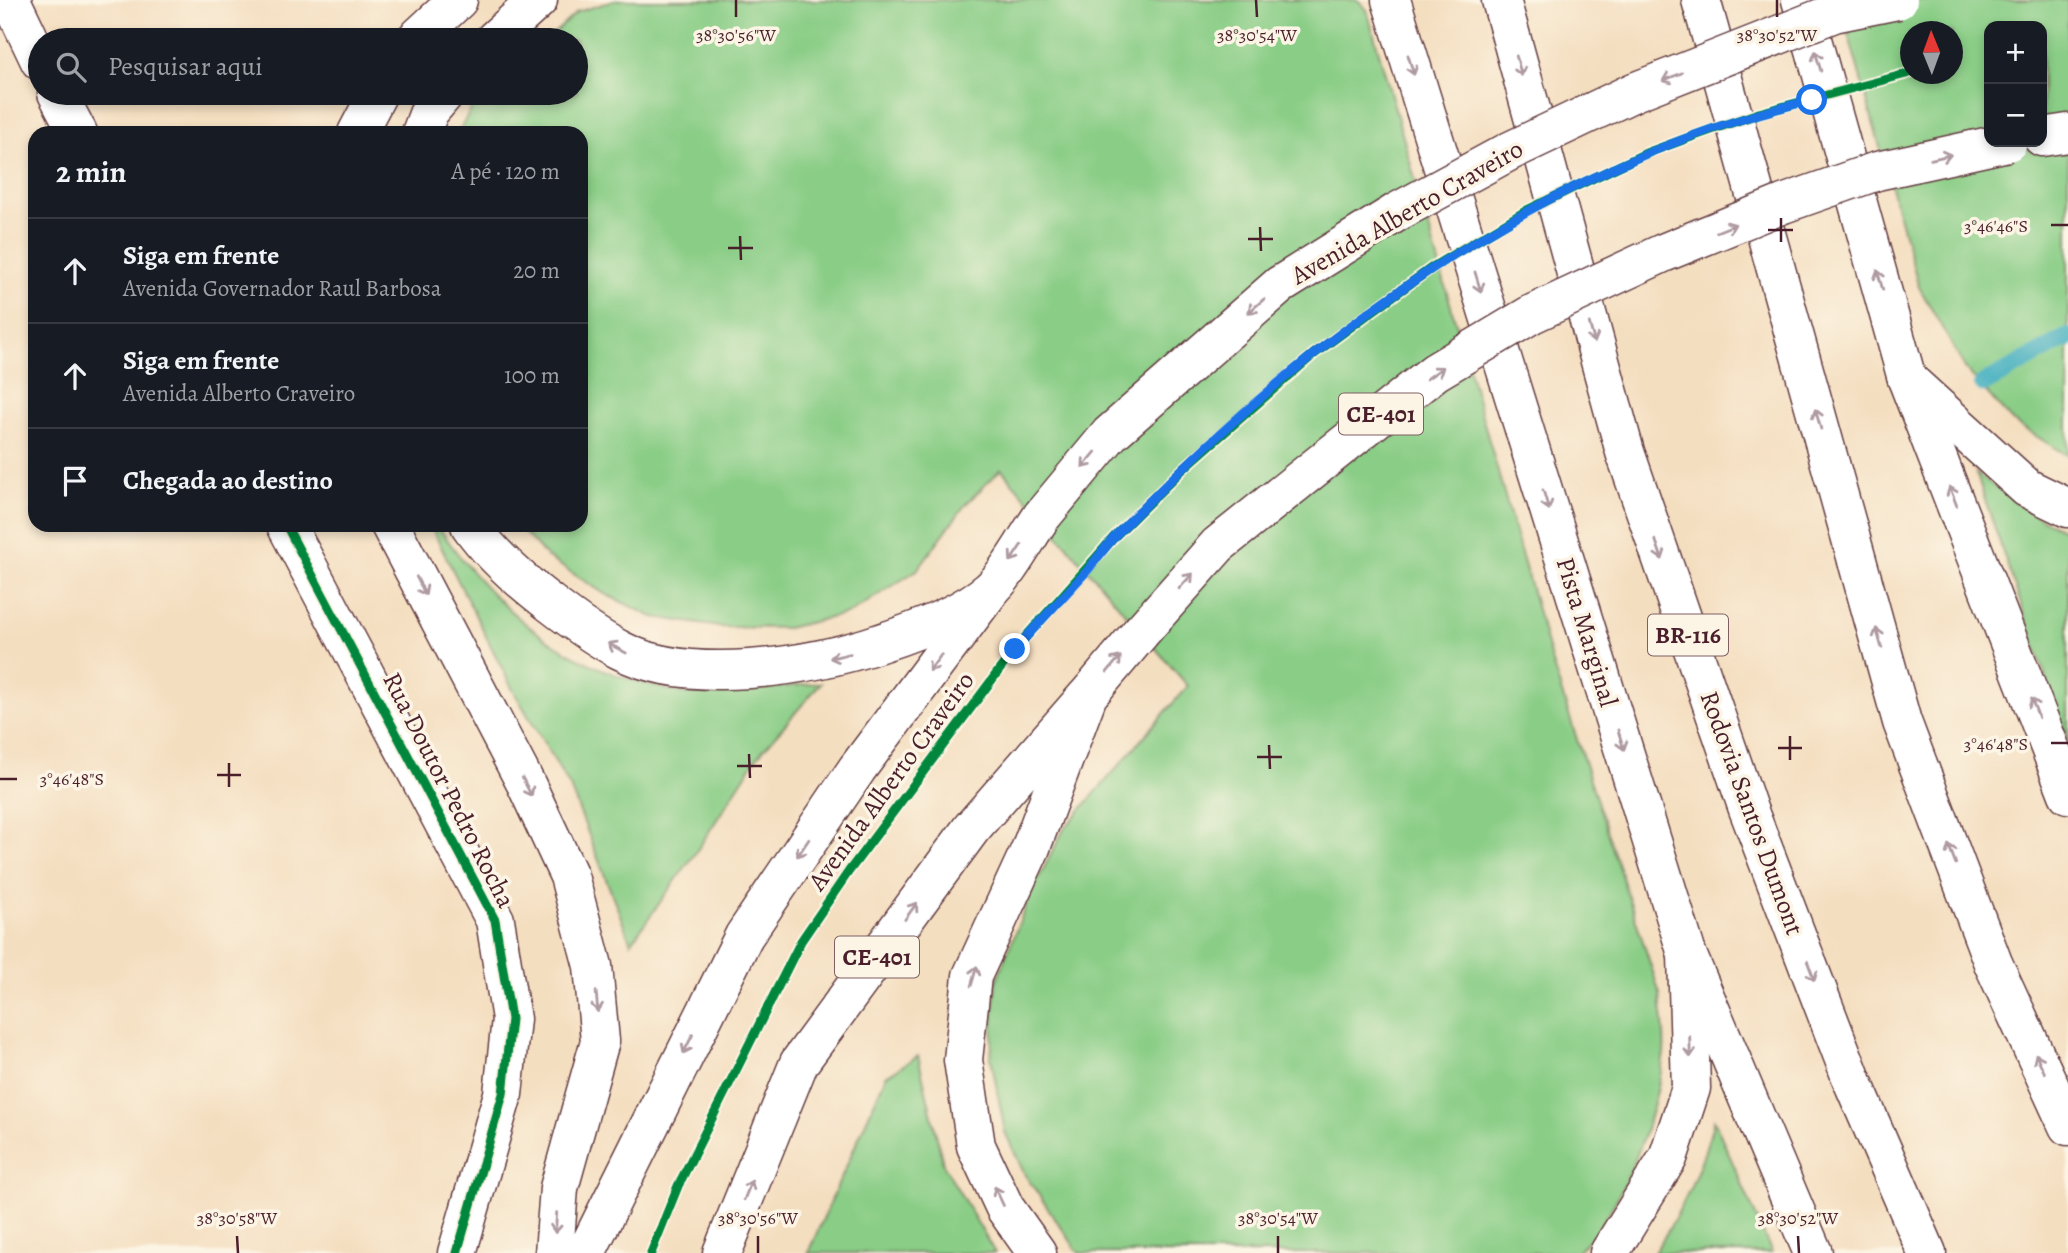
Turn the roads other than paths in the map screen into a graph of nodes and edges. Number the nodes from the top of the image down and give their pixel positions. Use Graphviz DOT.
graph roads {
  1 [pos="11,0"];
  2 [pos="458,0"];
  3 [pos="538,0"];
  4 [pos="1391,0"];
  5 [pos="1501,0"];
  6 [pos="1701,0"];
  7 [pos="1801,0"];
  8 [pos="1898,0"];
  9 [pos="428,28"];
  10 [pos="507,28"];
  11 [pos="28,36"];
  12 [pos="63,105"];
  13 [pos="371,105"];
  14 [pos="434,105"];
  15 [pos="74,126"];
  16 [pos="360,126"];
  17 [pos="424,126"];
  18 [pos="2068,133"];
  19 [pos="2047,136"];
  20 [pos="1985,147"];
  21 [pos="1907,379"];
  22 [pos="2068,508"];
  23 [pos="290,532"];
  24 [pos="394,532"];
  25 [pos="475,532"];
  26 [pos="991,589"];
  27 [pos="1088,695"];
  28 [pos="2068,794"];
  29 [pos="1687,954"];
  30 [pos="2068,1126"];
  31 [pos="457,1253"];
  32 [pos="554,1253"];
  33 [pos="586,1253"];
  34 [pos="722,1253"];
  35 [pos="1037,1253"];
  36 [pos="1609,1253"];
  37 [pos="1813,1253"];
  38 [pos="1927,1253"];
  1 -- 11 [label="main road"];
  2 -- 9 [label="main road"];
  3 -- 10 [label="main road"];
  4 -- 29 [label="main road, Pista Marginal, one-way"];
  5 -- 38 [label="main road, Rodovia Santos Dumont / BR-116, one-way"];
  30 -- 6 [label="main road, one-way"];
  21 -- 7 [label="main road, one-way"];
  8 -- 26 [label="main road, Avenida Alberto Craveiro, one-way, bridge"];
  12 -- 15 [label="main road"];
  13 -- 16 [label="main road"];
  14 -- 17 [label="main road"];
  18 -- 19 [label="main road"];
  27 -- 20 [label="main road, CE-401, one-way, bridge"];
  21 -- 22 [label="main road"];
  28 -- 21 [label="main road, one-way"];
  23 -- 31 [label="main road, Rua Doutor Pedro Rocha"];
  24 -- 32 [label="main road, one-way"];
  26 -- 25 [label="main road, one-way"];
  26 -- 33 [label="main road, Avenida Alberto Craveiro, one-way"];
  34 -- 27 [label="main road, CE-401, one-way"];
  35 -- 27 [label="main road, one-way"];
  29 -- 36 [label="main road, one-way"];
  29 -- 37 [label="main road, Pista Marginal"];
}
